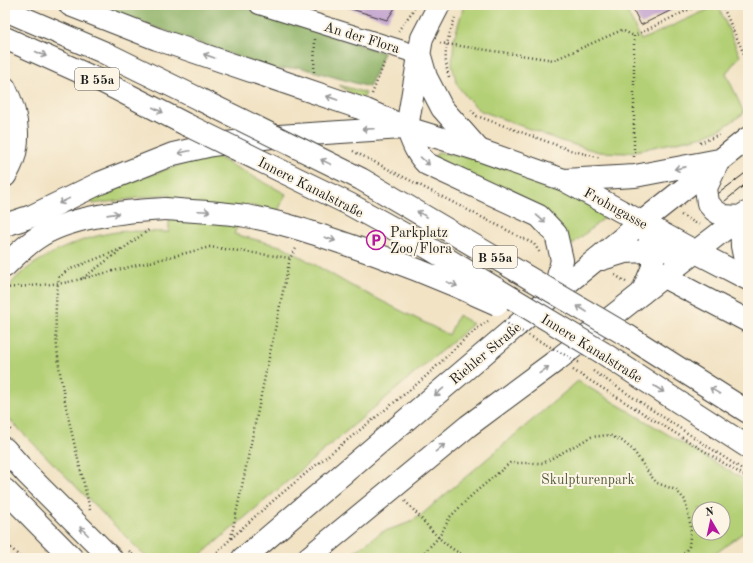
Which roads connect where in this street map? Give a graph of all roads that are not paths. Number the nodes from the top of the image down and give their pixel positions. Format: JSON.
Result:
{"nodes":[{"id":1,"x":70,"y":5,"type":"edge"},
{"id":2,"x":259,"y":5,"type":"edge"},
{"id":3,"x":448,"y":8,"type":"edge"},
{"id":4,"x":5,"y":10,"type":"edge"},
{"id":5,"x":5,"y":38,"type":"edge"},
{"id":6,"x":419,"y":54,"type":"junction"},
{"id":7,"x":5,"y":88,"type":"edge"},
{"id":8,"x":363,"y":120,"type":"junction"},
{"id":9,"x":407,"y":128,"type":"junction"},
{"id":10,"x":748,"y":138,"type":"edge"},
{"id":11,"x":479,"y":150,"type":"junction"},
{"id":12,"x":719,"y":160,"type":"junction"},
{"id":13,"x":5,"y":176,"type":"edge"},
{"id":14,"x":564,"y":180,"type":"junction"},
{"id":15,"x":745,"y":214,"type":"edge"},
{"id":16,"x":642,"y":222,"type":"junction"},
{"id":17,"x":5,"y":225,"type":"edge"},
{"id":18,"x":38,"y":237,"type":"junction"},
{"id":19,"x":5,"y":246,"type":"edge"},
{"id":20,"x":653,"y":250,"type":"junction"},
{"id":21,"x":696,"y":252,"type":"junction"},
{"id":22,"x":594,"y":261,"type":"junction"},
{"id":23,"x":5,"y":266,"type":"edge"},
{"id":24,"x":748,"y":275,"type":"edge"},
{"id":25,"x":664,"y":277,"type":"junction"},
{"id":26,"x":748,"y":278,"type":"edge"},
{"id":27,"x":642,"y":293,"type":"junction"},
{"id":28,"x":554,"y":294,"type":"junction"},
{"id":29,"x":748,"y":321,"type":"edge"},
{"id":30,"x":596,"y":361,"type":"junction"},
{"id":31,"x":748,"y":412,"type":"edge"},
{"id":32,"x":748,"y":447,"type":"edge"},
{"id":33,"x":5,"y":449,"type":"edge"},
{"id":34,"x":5,"y":490,"type":"edge"},
{"id":35,"x":245,"y":557,"type":"edge"},
{"id":36,"x":72,"y":558,"type":"edge"},
{"id":37,"x":111,"y":558,"type":"edge"},
{"id":38,"x":308,"y":558,"type":"edge"}],
"edges":[{"from":8,"to":1,"type":"main road","one_way":true},
{"from":2,"to":6,"type":"street","name":"An der Flora"},
{"from":3,"to":6,"type":"main road"},
{"from":31,"to":4,"type":"main road","name":"Innere Kanalstraße","number":"B 55a","one_way":true,"bridge":true},
{"from":5,"to":30,"type":"main road","name":"Innere Kanalstraße","number":"B 55a","one_way":true,"bridge":true},
{"from":6,"to":9,"type":"main road"},
{"from":6,"to":11,"type":"main road"},
{"from":7,"to":13,"type":"main road"},
{"from":9,"to":8,"type":"main road","name":"Frohngasse","one_way":true},
{"from":8,"to":17,"type":"main road","name":"Frohngasse","one_way":true},
{"from":9,"to":11,"type":"main road","name":"Frohngasse"},
{"from":9,"to":28,"type":"main road","one_way":true},
{"from":10,"to":12,"type":"main road","name":"Riehler Straße"},
{"from":11,"to":14,"type":"main road","name":"Frohngasse"},
{"from":12,"to":14,"type":"main road","one_way":true},
{"from":12,"to":15,"type":"main road"},
{"from":12,"to":16,"type":"main road","name":"Riehler Straße"},
{"from":14,"to":16,"type":"main road","name":"Frohngasse"},
{"from":15,"to":21,"type":"main road"},
{"from":15,"to":24,"type":"main road"},
{"from":16,"to":20,"type":"main road"},
{"from":16,"to":21,"type":"main road","name":"Frohngasse"},
{"from":16,"to":22,"type":"main road","name":"Riehler Straße"},
{"from":18,"to":19,"type":"main road"},
{"from":18,"to":23,"type":"main road"},
{"from":18,"to":30,"type":"main road","number":"B 55a","one_way":true,"bridge":true},
{"from":20,"to":21,"type":"main road"},
{"from":20,"to":22,"type":"main road"},
{"from":20,"to":27,"type":"main road"},
{"from":21,"to":25,"type":"main road"},
{"from":21,"to":26,"type":"main road","name":"Frohngasse"},
{"from":22,"to":28,"type":"main road","name":"Riehler Straße"},
{"from":25,"to":27,"type":"main road"},
{"from":25,"to":29,"type":"main road"},
{"from":38,"to":27,"type":"main road","one_way":true},
{"from":28,"to":35,"type":"main road","name":"Riehler Straße","one_way":true},
{"from":30,"to":32,"type":"main road","name":"Innere Kanalstraße","number":"B 55a","one_way":true},
{"from":37,"to":33,"type":"main road","one_way":true},
{"from":34,"to":36,"type":"main road"}]}
